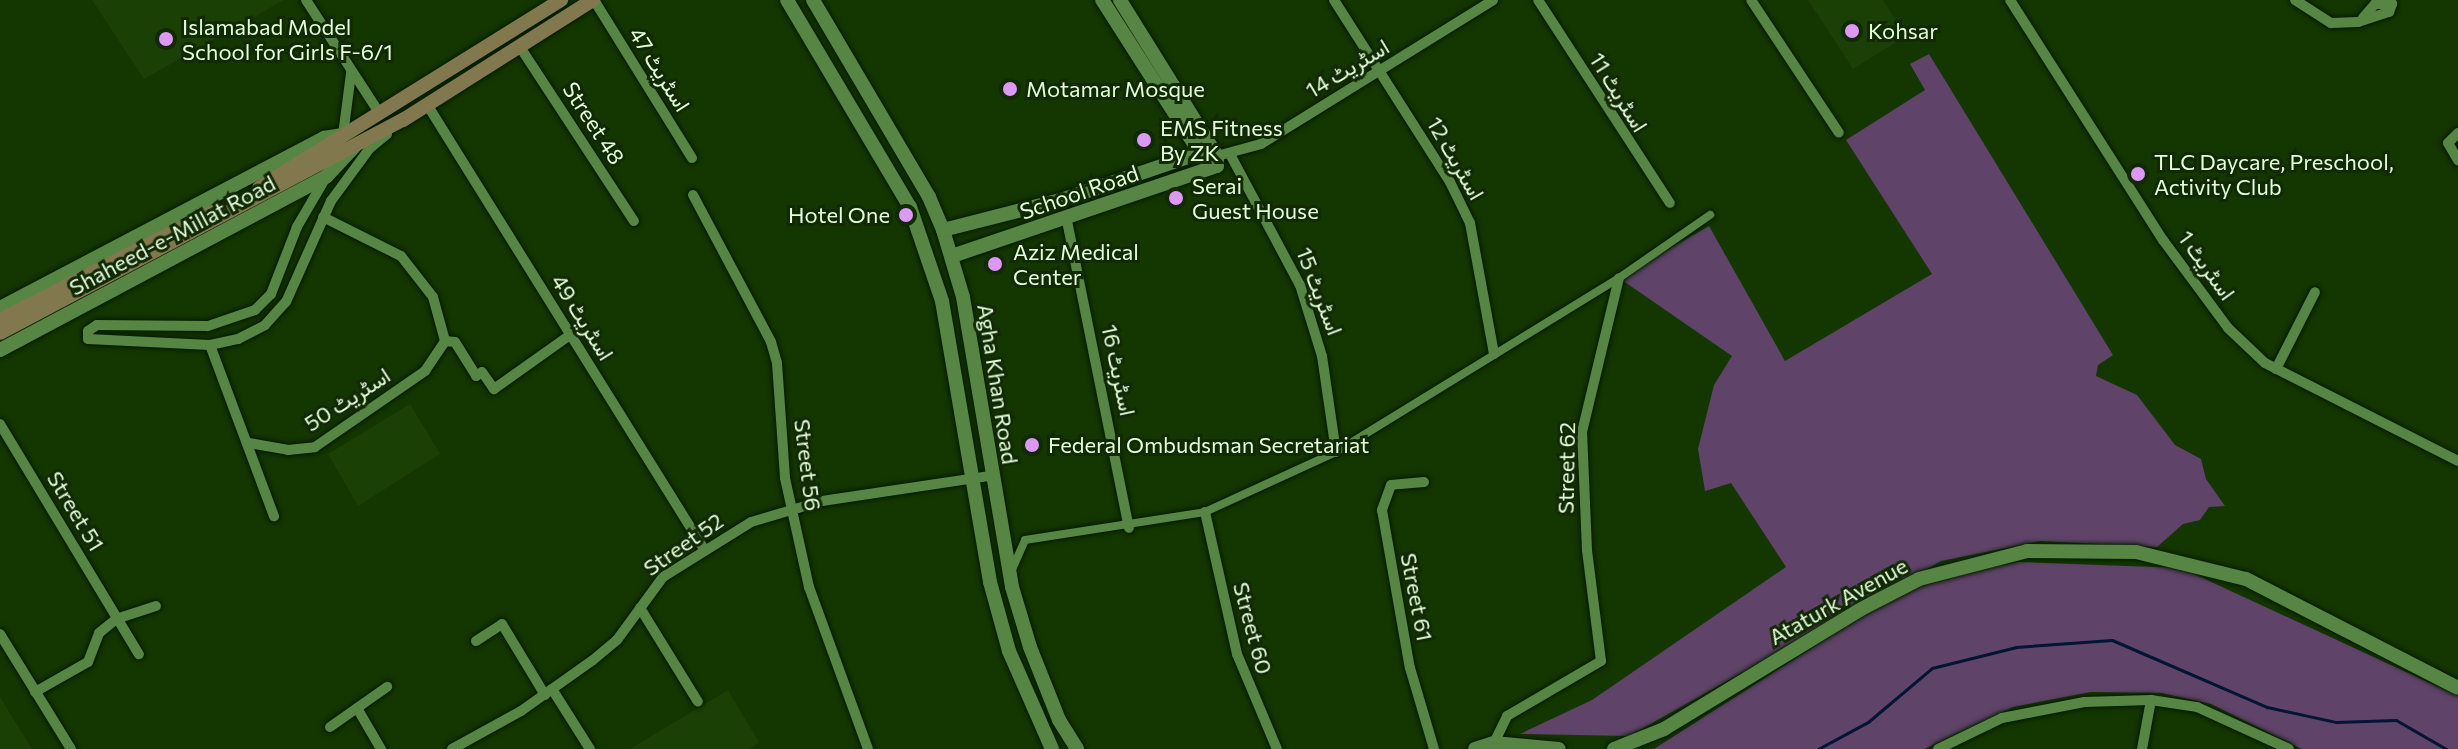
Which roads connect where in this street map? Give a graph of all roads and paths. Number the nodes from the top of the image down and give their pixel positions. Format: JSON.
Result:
{"nodes":[{"id":1,"x":306,"y":0,"type":"edge"},
{"id":2,"x":561,"y":0,"type":"edge"},
{"id":3,"x":787,"y":0,"type":"edge"},
{"id":4,"x":813,"y":0,"type":"edge"},
{"id":5,"x":1102,"y":0,"type":"edge"},
{"id":6,"x":1120,"y":0,"type":"edge"},
{"id":7,"x":1334,"y":0,"type":"edge"},
{"id":8,"x":1493,"y":0,"type":"edge"},
{"id":9,"x":1538,"y":0,"type":"edge"},
{"id":10,"x":1751,"y":0,"type":"edge"},
{"id":11,"x":2010,"y":0,"type":"edge"},
{"id":12,"x":2295,"y":0,"type":"edge"},
{"id":13,"x":589,"y":1,"type":"edge"},
{"id":14,"x":2363,"y":18,"type":"dead end"},
{"id":15,"x":520,"y":47,"type":"junction"},
{"id":16,"x":1379,"y":71,"type":"junction"},
{"id":17,"x":351,"y":72,"type":"junction"},
{"id":18,"x":404,"y":96,"type":"junction"},
{"id":19,"x":378,"y":111,"type":"junction"},
{"id":20,"x":415,"y":114,"type":"junction"},
{"id":21,"x":1839,"y":133,"type":"dead end"},
{"id":22,"x":2458,"y":133,"type":"edge"},
{"id":23,"x":343,"y":135,"type":"junction"},
{"id":24,"x":355,"y":146,"type":"junction"},
{"id":25,"x":1200,"y":153,"type":"junction"},
{"id":26,"x":692,"y":158,"type":"dead end"},
{"id":27,"x":1220,"y":160,"type":"junction"},
{"id":28,"x":2458,"y":160,"type":"edge"},
{"id":29,"x":326,"y":177,"type":"junction"},
{"id":30,"x":693,"y":195,"type":"dead end"},
{"id":31,"x":929,"y":197,"type":"junction"},
{"id":32,"x":1670,"y":203,"type":"dead end"},
{"id":33,"x":910,"y":207,"type":"junction"},
{"id":34,"x":1710,"y":215,"type":"dead end"},
{"id":35,"x":323,"y":217,"type":"junction"},
{"id":36,"x":634,"y":221,"type":"dead end"},
{"id":37,"x":1067,"y":221,"type":"junction"},
{"id":38,"x":943,"y":230,"type":"junction"},
{"id":39,"x":952,"y":256,"type":"junction"},
{"id":40,"x":1619,"y":278,"type":"junction"},
{"id":41,"x":2315,"y":292,"type":"dead end"},
{"id":42,"x":0,"y":308,"type":"edge"},
{"id":43,"x":0,"y":320,"type":"edge"},
{"id":44,"x":0,"y":333,"type":"edge"},
{"id":45,"x":570,"y":335,"type":"junction"},
{"id":46,"x":450,"y":341,"type":"junction"},
{"id":47,"x":210,"y":345,"type":"junction"},
{"id":48,"x":0,"y":350,"type":"edge"},
{"id":49,"x":1494,"y":354,"type":"junction"},
{"id":50,"x":2276,"y":369,"type":"junction"},
{"id":51,"x":0,"y":424,"type":"edge"},
{"id":52,"x":249,"y":443,"type":"junction"},
{"id":53,"x":1336,"y":452,"type":"junction"},
{"id":54,"x":2458,"y":461,"type":"edge"},
{"id":55,"x":990,"y":476,"type":"junction"},
{"id":56,"x":970,"y":479,"type":"junction"},
{"id":57,"x":1424,"y":482,"type":"dead end"},
{"id":58,"x":791,"y":508,"type":"junction"},
{"id":59,"x":1205,"y":512,"type":"junction"},
{"id":60,"x":274,"y":516,"type":"dead end"},
{"id":61,"x":1129,"y":528,"type":"junction"},
{"id":62,"x":704,"y":549,"type":"junction"},
{"id":63,"x":1009,"y":576,"type":"junction"},
{"id":64,"x":156,"y":606,"type":"dead end"},
{"id":65,"x":640,"y":608,"type":"junction"},
{"id":66,"x":116,"y":619,"type":"junction"},
{"id":67,"x":0,"y":626,"type":"edge"},
{"id":68,"x":0,"y":634,"type":"edge"},
{"id":69,"x":476,"y":641,"type":"dead end"},
{"id":70,"x":10,"y":650,"type":"junction"},
{"id":71,"x":139,"y":654,"type":"dead end"},
{"id":72,"x":387,"y":687,"type":"dead end"},
{"id":73,"x":2458,"y":688,"type":"edge"},
{"id":74,"x":35,"y":692,"type":"junction"},
{"id":75,"x":548,"y":692,"type":"junction"},
{"id":76,"x":2151,"y":700,"type":"junction"},
{"id":77,"x":698,"y":702,"type":"dead end"},
{"id":78,"x":357,"y":708,"type":"junction"},
{"id":79,"x":330,"y":727,"type":"dead end"},
{"id":80,"x":1494,"y":743,"type":"junction"},
{"id":81,"x":71,"y":749,"type":"edge"},
{"id":82,"x":381,"y":749,"type":"edge"},
{"id":83,"x":452,"y":749,"type":"edge"},
{"id":84,"x":590,"y":749,"type":"edge"},
{"id":85,"x":868,"y":749,"type":"edge"},
{"id":86,"x":1052,"y":749,"type":"edge"},
{"id":87,"x":1077,"y":749,"type":"edge"},
{"id":88,"x":1277,"y":749,"type":"edge"},
{"id":89,"x":1434,"y":749,"type":"edge"},
{"id":90,"x":1475,"y":749,"type":"edge"},
{"id":91,"x":1559,"y":749,"type":"edge"},
{"id":92,"x":1614,"y":749,"type":"edge"},
{"id":93,"x":1938,"y":749,"type":"edge"},
{"id":94,"x":2142,"y":749,"type":"edge"},
{"id":95,"x":2289,"y":749,"type":"edge"}],
"edges":[{"from":1,"to":17,"type":"street"},
{"from":2,"to":18,"type":"main road","name":"Shaheed-e-Millat Road"},
{"from":3,"to":33,"type":"street","name":"Agha Khan Road"},
{"from":4,"to":31,"type":"street","name":"Agha Khan Road"},
{"from":5,"to":25,"type":"street"},
{"from":6,"to":27,"type":"street"},
{"from":7,"to":16,"type":"street","name":"اسٹریٹ 12"},
{"from":8,"to":16,"type":"street","name":"اسٹریٹ 14"},
{"from":9,"to":32,"type":"street","name":"اسٹریٹ 11"},
{"from":10,"to":21,"type":"street"},
{"from":11,"to":50,"type":"street","name":"اسٹریٹ 1"},
{"from":12,"to":14,"type":"street"},
{"from":13,"to":15,"type":"main road","name":"Shaheed-e-Millat Road"},
{"from":13,"to":26,"type":"street","name":"اسٹریٹ 47"},
{"from":15,"to":20,"type":"main road","name":"Shaheed-e-Millat Road"},
{"from":15,"to":36,"type":"street","name":"Street 48"},
{"from":16,"to":27,"type":"street","name":"اسٹریٹ 14"},
{"from":16,"to":49,"type":"street","name":"اسٹریٹ 12"},
{"from":17,"to":19,"type":"street"},
{"from":17,"to":23,"type":"street"},
{"from":18,"to":19,"type":"main road","name":"Shaheed-e-Millat Road"},
{"from":18,"to":20,"type":"main road"},
{"from":19,"to":23,"type":"main road","name":"Shaheed-e-Millat Road"},
{"from":20,"to":24,"type":"main road","name":"Shaheed-e-Millat Road"},
{"from":20,"to":35,"type":"street"},
{"from":20,"to":45,"type":"street","name":"اسٹریٹ 49"},
{"from":22,"to":28,"type":"street"},
{"from":23,"to":42,"type":"street","name":"Shaheed-e-Millat Road"},
{"from":23,"to":43,"type":"main road","name":"Shaheed-e-Millat Road"},
{"from":24,"to":29,"type":"street","name":"Shaheed-e-Millat Road"},
{"from":24,"to":44,"type":"main road","name":"Shaheed-e-Millat Road"},
{"from":25,"to":27,"type":"street"},
{"from":25,"to":38,"type":"street","name":"School Road"},
{"from":27,"to":37,"type":"street","name":"School Road"},
{"from":27,"to":53,"type":"street","name":"اسٹریٹ 15"},
{"from":29,"to":47,"type":"street"},
{"from":29,"to":48,"type":"street","name":"Shaheed-e-Millat Road"},
{"from":30,"to":58,"type":"street","name":"Street 56"},
{"from":31,"to":33,"type":"street"},
{"from":31,"to":38,"type":"street","name":"Agha Khan Road"},
{"from":33,"to":56,"type":"street","name":"Agha Khan Road"},
{"from":34,"to":40,"type":"street"},
{"from":35,"to":46,"type":"street"},
{"from":35,"to":47,"type":"street"},
{"from":37,"to":39,"type":"street","name":"School Road"},
{"from":37,"to":61,"type":"street","name":"اسٹریٹ 16"},
{"from":38,"to":39,"type":"street","name":"Agha Khan Road"},
{"from":39,"to":55,"type":"street","name":"Agha Khan Road"},
{"from":40,"to":49,"type":"street"},
{"from":40,"to":80,"type":"street","name":"Street 62"},
{"from":41,"to":50,"type":"street"},
{"from":45,"to":46,"type":"street"},
{"from":45,"to":62,"type":"street","name":"اسٹریٹ 49"},
{"from":46,"to":52,"type":"street","name":"اسٹریٹ 50"},
{"from":47,"to":52,"type":"street"},
{"from":49,"to":53,"type":"street"},
{"from":50,"to":54,"type":"street","name":"اسٹریٹ 1"},
{"from":51,"to":66,"type":"street","name":"Street 51"},
{"from":52,"to":60,"type":"street"},
{"from":53,"to":59,"type":"street"},
{"from":55,"to":56,"type":"street","name":"Street 52"},
{"from":55,"to":63,"type":"street","name":"Agha Khan Road"},
{"from":56,"to":58,"type":"street","name":"Street 52"},
{"from":56,"to":86,"type":"street","name":"Agha Khan Road"},
{"from":57,"to":89,"type":"street","name":"Street 61"},
{"from":58,"to":62,"type":"street","name":"Street 52"},
{"from":58,"to":85,"type":"street","name":"Street 56"},
{"from":59,"to":61,"type":"street"},
{"from":59,"to":88,"type":"street","name":"Street 60"},
{"from":61,"to":63,"type":"street"},
{"from":62,"to":65,"type":"street","name":"Street 52"},
{"from":63,"to":87,"type":"street","name":"Agha Khan Road"},
{"from":64,"to":66,"type":"street"},
{"from":65,"to":75,"type":"street","name":"Street 52"},
{"from":65,"to":77,"type":"street"},
{"from":66,"to":71,"type":"street","name":"Street 51"},
{"from":66,"to":74,"type":"street"},
{"from":67,"to":70,"type":"street"},
{"from":68,"to":70,"type":"street"},
{"from":69,"to":75,"type":"street"},
{"from":70,"to":74,"type":"street"},
{"from":72,"to":78,"type":"street"},
{"from":73,"to":92,"type":"street","name":"Ataturk Avenue"},
{"from":74,"to":81,"type":"street"},
{"from":75,"to":83,"type":"street","name":"Street 52"},
{"from":75,"to":84,"type":"street"},
{"from":76,"to":93,"type":"street"},
{"from":76,"to":94,"type":"street"},
{"from":76,"to":95,"type":"street"},
{"from":78,"to":79,"type":"street"},
{"from":78,"to":82,"type":"street"},
{"from":80,"to":90,"type":"street"},
{"from":80,"to":91,"type":"street"}]}
